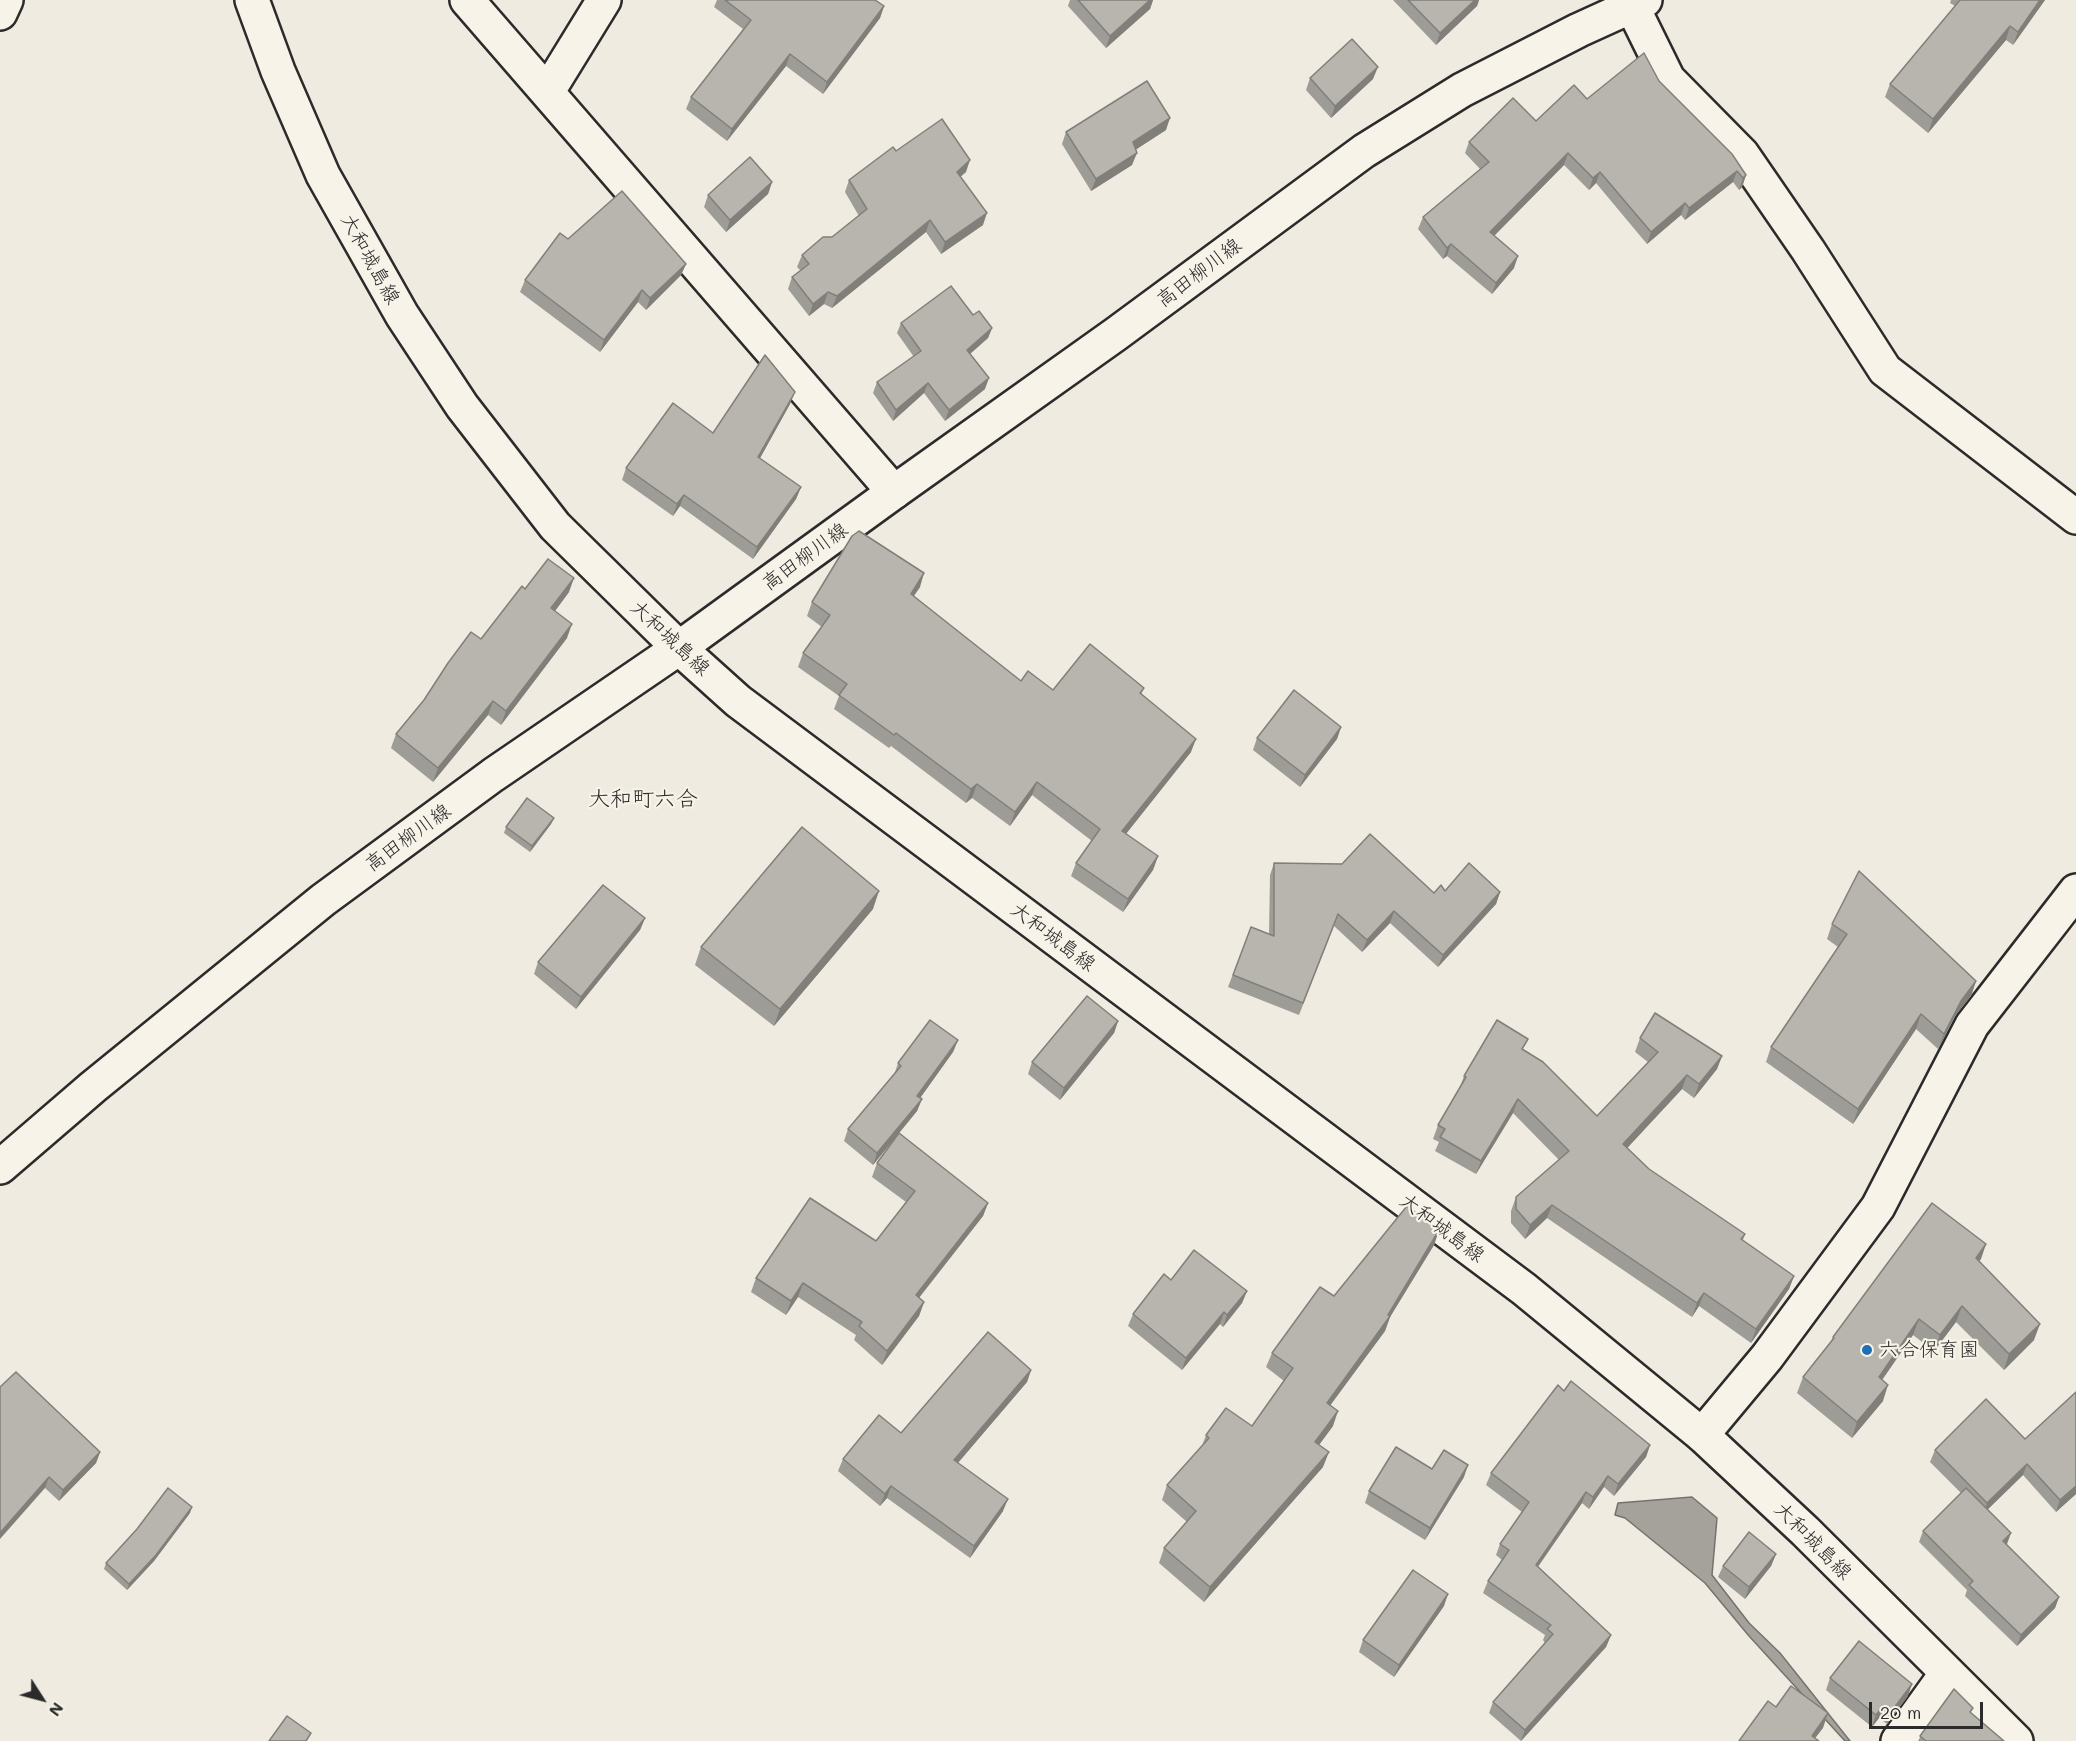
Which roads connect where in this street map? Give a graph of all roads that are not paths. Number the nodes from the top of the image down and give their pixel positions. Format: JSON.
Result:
{"nodes":[{"id":1,"x":6,"y":0,"type":"edge"},
{"id":2,"x":252,"y":0,"type":"edge"},
{"id":3,"x":466,"y":0,"type":"edge"},
{"id":4,"x":604,"y":0,"type":"edge"},
{"id":5,"x":1639,"y":3,"type":"edge"},
{"id":6,"x":0,"y":13,"type":"edge"},
{"id":7,"x":548,"y":91,"type":"junction"},
{"id":8,"x":894,"y":492,"type":"junction"},
{"id":9,"x":2076,"y":517,"type":"edge"},
{"id":10,"x":679,"y":648,"type":"junction"},
{"id":11,"x":2076,"y":891,"type":"edge"},
{"id":12,"x":0,"y":1167,"type":"edge"},
{"id":13,"x":1702,"y":1435,"type":"junction"},
{"id":14,"x":1947,"y":1673,"type":"junction"},
{"id":15,"x":1898,"y":1741,"type":"edge"},
{"id":16,"x":2016,"y":1741,"type":"edge"}],
"edges":[{"from":1,"to":6,"type":"main road"},
{"from":2,"to":10,"type":"main road","name":"大和城島線"},
{"from":3,"to":7,"type":"main road"},
{"from":4,"to":7,"type":"main road"},
{"from":5,"to":8,"type":"main road","name":"高田柳川線"},
{"from":5,"to":9,"type":"main road"},
{"from":7,"to":8,"type":"main road"},
{"from":8,"to":10,"type":"main road","name":"高田柳川線"},
{"from":10,"to":12,"type":"main road","name":"高田柳川線"},
{"from":10,"to":13,"type":"main road","name":"大和城島線"},
{"from":11,"to":13,"type":"main road"},
{"from":13,"to":14,"type":"main road","name":"大和城島線"},
{"from":14,"to":15,"type":"main road"},
{"from":14,"to":16,"type":"main road","name":"大和城島線"}]}
